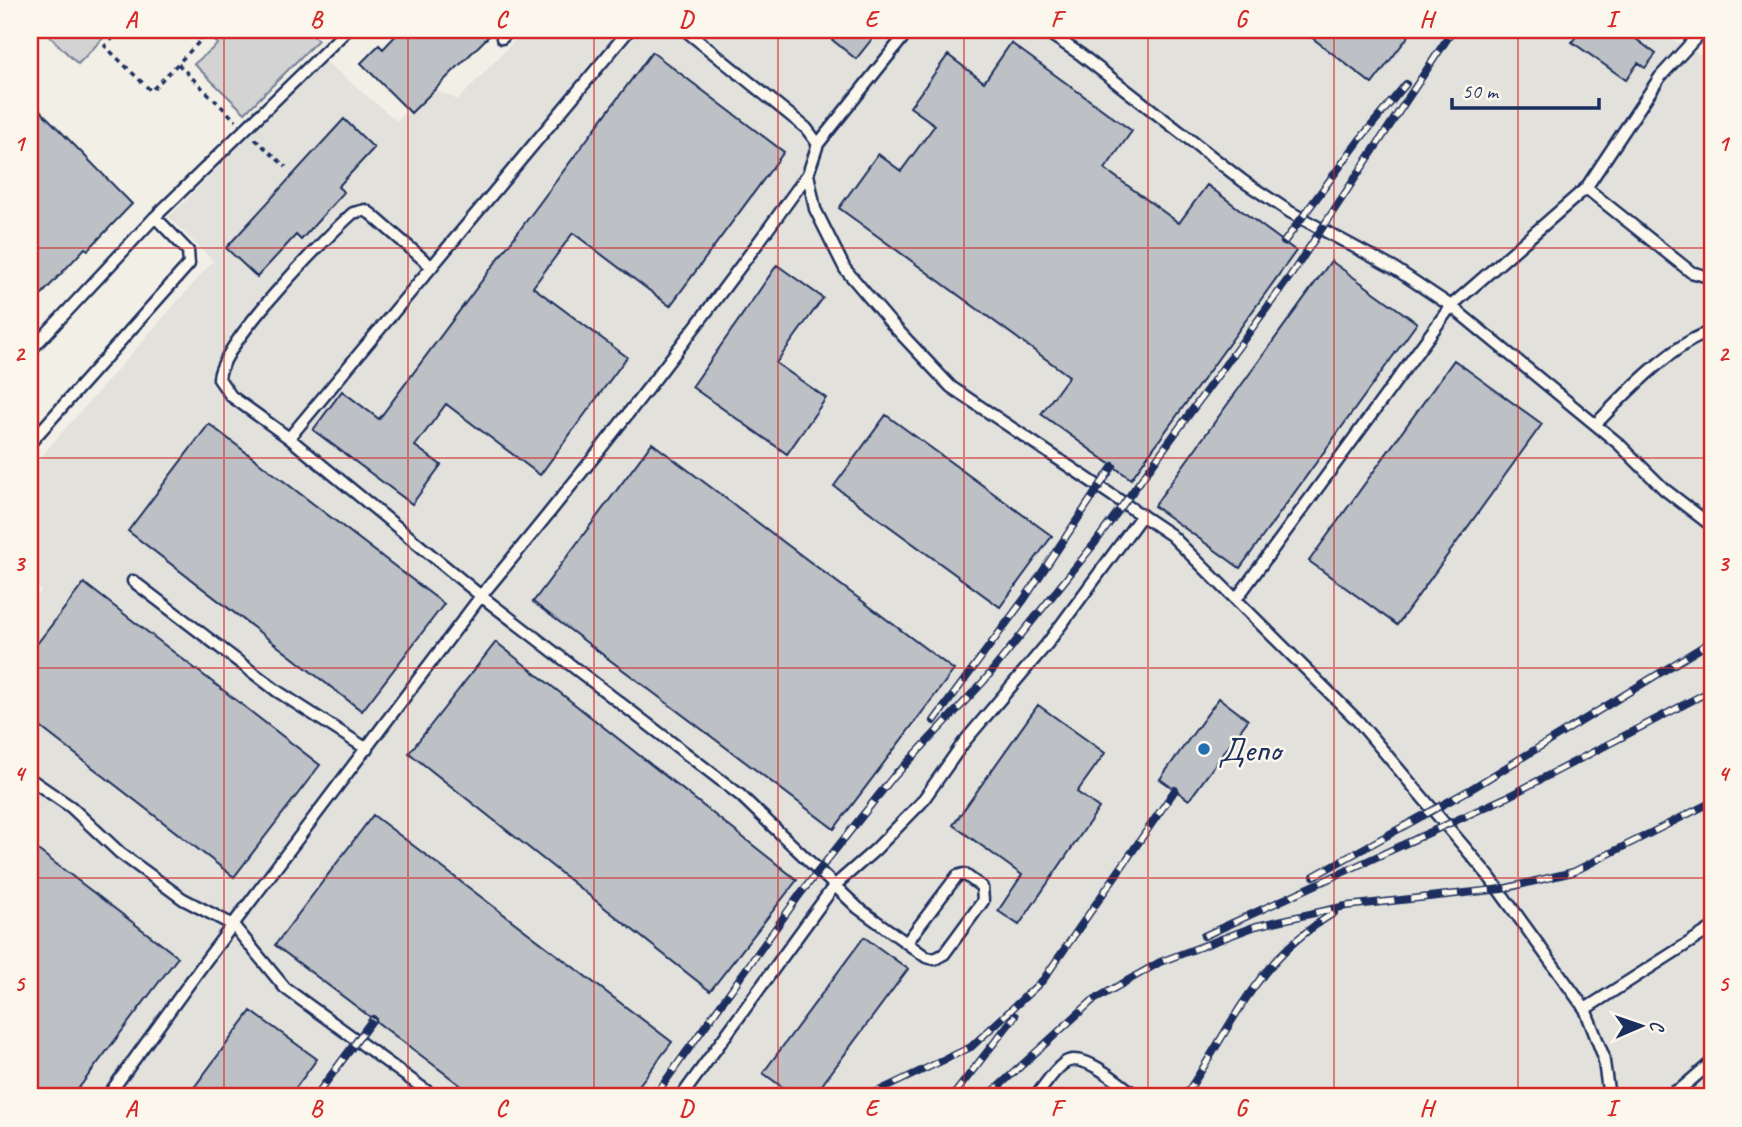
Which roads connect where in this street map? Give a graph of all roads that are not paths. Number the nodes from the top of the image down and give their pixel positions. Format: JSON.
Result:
{"nodes":[{"id":1,"x":347,"y":30,"type":"edge"},
{"id":2,"x":510,"y":30,"type":"edge"},
{"id":3,"x":629,"y":30,"type":"edge"},
{"id":4,"x":685,"y":30,"type":"edge"},
{"id":5,"x":909,"y":30,"type":"edge"},
{"id":6,"x":1044,"y":30,"type":"edge"},
{"id":7,"x":1703,"y":30,"type":"edge"},
{"id":8,"x":502,"y":38,"type":"dead end"},
{"id":9,"x":818,"y":144,"type":"junction"},
{"id":10,"x":808,"y":174,"type":"junction"},
{"id":11,"x":1586,"y":188,"type":"junction"},
{"id":12,"x":155,"y":217,"type":"junction"},
{"id":13,"x":432,"y":267,"type":"junction"},
{"id":14,"x":1712,"y":278,"type":"edge"},
{"id":15,"x":1451,"y":306,"type":"junction"},
{"id":16,"x":1712,"y":332,"type":"edge"},
{"id":17,"x":30,"y":351,"type":"edge"},
{"id":18,"x":1596,"y":424,"type":"junction"},
{"id":19,"x":289,"y":438,"type":"junction"},
{"id":20,"x":30,"y":443,"type":"edge"},
{"id":21,"x":1142,"y":515,"type":"junction"},
{"id":22,"x":1712,"y":526,"type":"edge"},
{"id":23,"x":133,"y":581,"type":"dead end"},
{"id":24,"x":481,"y":596,"type":"junction"},
{"id":25,"x":1237,"y":598,"type":"junction"},
{"id":26,"x":367,"y":749,"type":"junction"},
{"id":27,"x":30,"y":779,"type":"edge"},
{"id":28,"x":834,"y":886,"type":"junction"},
{"id":29,"x":233,"y":925,"type":"junction"},
{"id":30,"x":1712,"y":928,"type":"edge"},
{"id":31,"x":907,"y":942,"type":"junction"},
{"id":32,"x":1585,"y":1009,"type":"junction"},
{"id":33,"x":1712,"y":1062,"type":"edge"},
{"id":34,"x":107,"y":1097,"type":"edge"},
{"id":35,"x":435,"y":1097,"type":"edge"},
{"id":36,"x":681,"y":1097,"type":"edge"},
{"id":37,"x":1035,"y":1097,"type":"edge"},
{"id":38,"x":1138,"y":1097,"type":"edge"},
{"id":39,"x":1609,"y":1097,"type":"edge"},
{"id":40,"x":1665,"y":1097,"type":"edge"}],
"edges":[{"from":1,"to":12,"type":"lane"},
{"from":2,"to":8,"type":"lane"},
{"from":3,"to":13,"type":"lane"},
{"from":4,"to":9,"type":"lane"},
{"from":5,"to":9,"type":"lane"},
{"from":6,"to":15,"type":"lane"},
{"from":7,"to":11,"type":"lane"},
{"from":9,"to":10,"type":"lane"},
{"from":10,"to":21,"type":"lane"},
{"from":10,"to":24,"type":"lane"},
{"from":11,"to":14,"type":"lane"},
{"from":11,"to":15,"type":"lane"},
{"from":12,"to":17,"type":"lane"},
{"from":12,"to":20,"type":"lane"},
{"from":13,"to":19,"type":"lane"},
{"from":13,"to":19,"type":"lane"},
{"from":15,"to":18,"type":"lane"},
{"from":15,"to":25,"type":"lane"},
{"from":16,"to":18,"type":"lane"},
{"from":18,"to":22,"type":"lane"},
{"from":19,"to":24,"type":"lane"},
{"from":21,"to":25,"type":"lane"},
{"from":21,"to":28,"type":"lane"},
{"from":23,"to":26,"type":"lane"},
{"from":24,"to":26,"type":"lane"},
{"from":24,"to":28,"type":"lane"},
{"from":25,"to":32,"type":"lane"},
{"from":26,"to":29,"type":"lane"},
{"from":27,"to":29,"type":"lane"},
{"from":28,"to":31,"type":"lane"},
{"from":28,"to":36,"type":"lane"},
{"from":29,"to":34,"type":"lane"},
{"from":29,"to":35,"type":"lane"},
{"from":30,"to":32,"type":"lane"},
{"from":31,"to":31,"type":"lane"},
{"from":32,"to":39,"type":"lane"},
{"from":33,"to":40,"type":"lane"},
{"from":37,"to":38,"type":"lane"}]}
